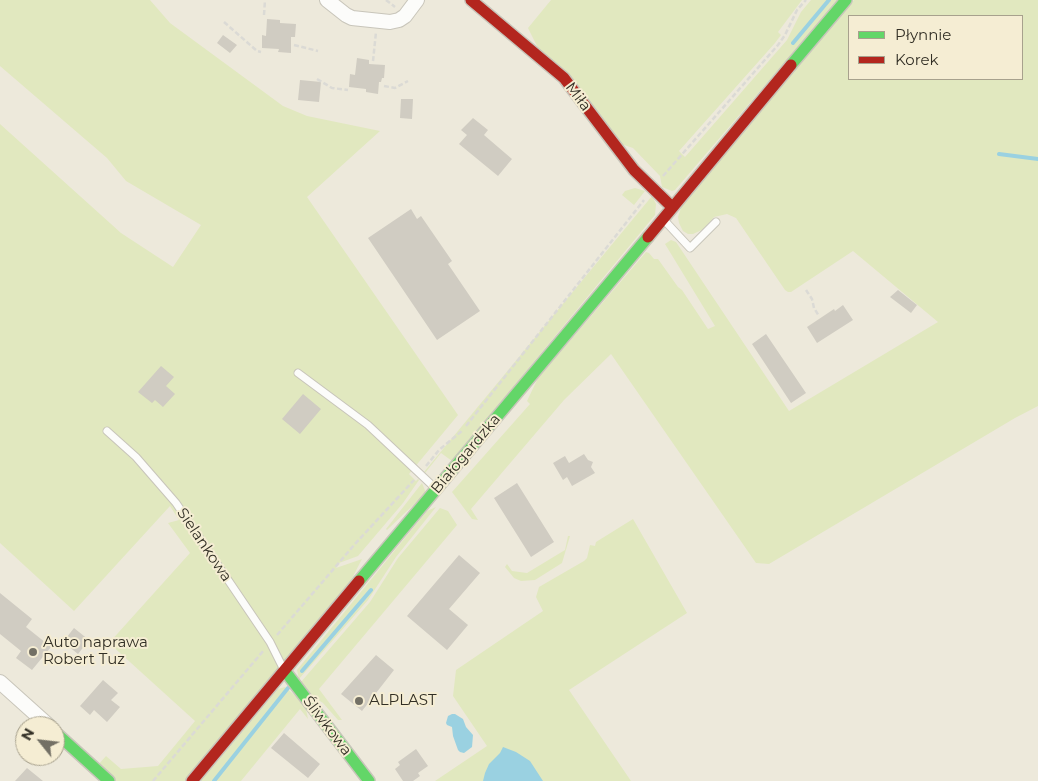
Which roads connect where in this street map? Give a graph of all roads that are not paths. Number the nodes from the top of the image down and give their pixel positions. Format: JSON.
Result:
{"nodes":[{"id":1,"x":327,"y":0,"type":"edge"},
{"id":2,"x":417,"y":0,"type":"edge"},
{"id":3,"x":471,"y":0,"type":"edge"},
{"id":4,"x":846,"y":0,"type":"edge"},
{"id":5,"x":672,"y":207,"type":"junction"},
{"id":6,"x":662,"y":218,"type":"junction"},
{"id":7,"x":716,"y":222,"type":"dead end"},
{"id":8,"x":298,"y":373,"type":"dead end"},
{"id":9,"x":108,"y":432,"type":"dead end"},
{"id":10,"x":437,"y":489,"type":"junction"},
{"id":11,"x":285,"y":671,"type":"junction"},
{"id":12,"x":0,"y":682,"type":"edge"},
{"id":13,"x":38,"y":716,"type":"edge"},
{"id":14,"x":65,"y":741,"type":"edge"},
{"id":15,"x":110,"y":781,"type":"edge"},
{"id":16,"x":192,"y":781,"type":"edge"},
{"id":17,"x":369,"y":781,"type":"edge"}],
"edges":[{"from":1,"to":2,"type":"street"},
{"from":3,"to":5,"type":"main road","name":"Miła"},
{"from":4,"to":5,"type":"main road","name":"Białogardzka"},
{"from":5,"to":6,"type":"main road","name":"Białogardzka"},
{"from":6,"to":7,"type":"lane"},
{"from":6,"to":10,"type":"main road","name":"Białogardzka"},
{"from":8,"to":10,"type":"lane"},
{"from":9,"to":11,"type":"lane","name":"Sielankowa"},
{"from":10,"to":11,"type":"main road","name":"Białogardzka"},
{"from":11,"to":16,"type":"main road","name":"Białogardzka"},
{"from":11,"to":17,"type":"main road","name":"Śliwkowa"},
{"from":12,"to":13,"type":"street"},
{"from":14,"to":15,"type":"main road"}]}
